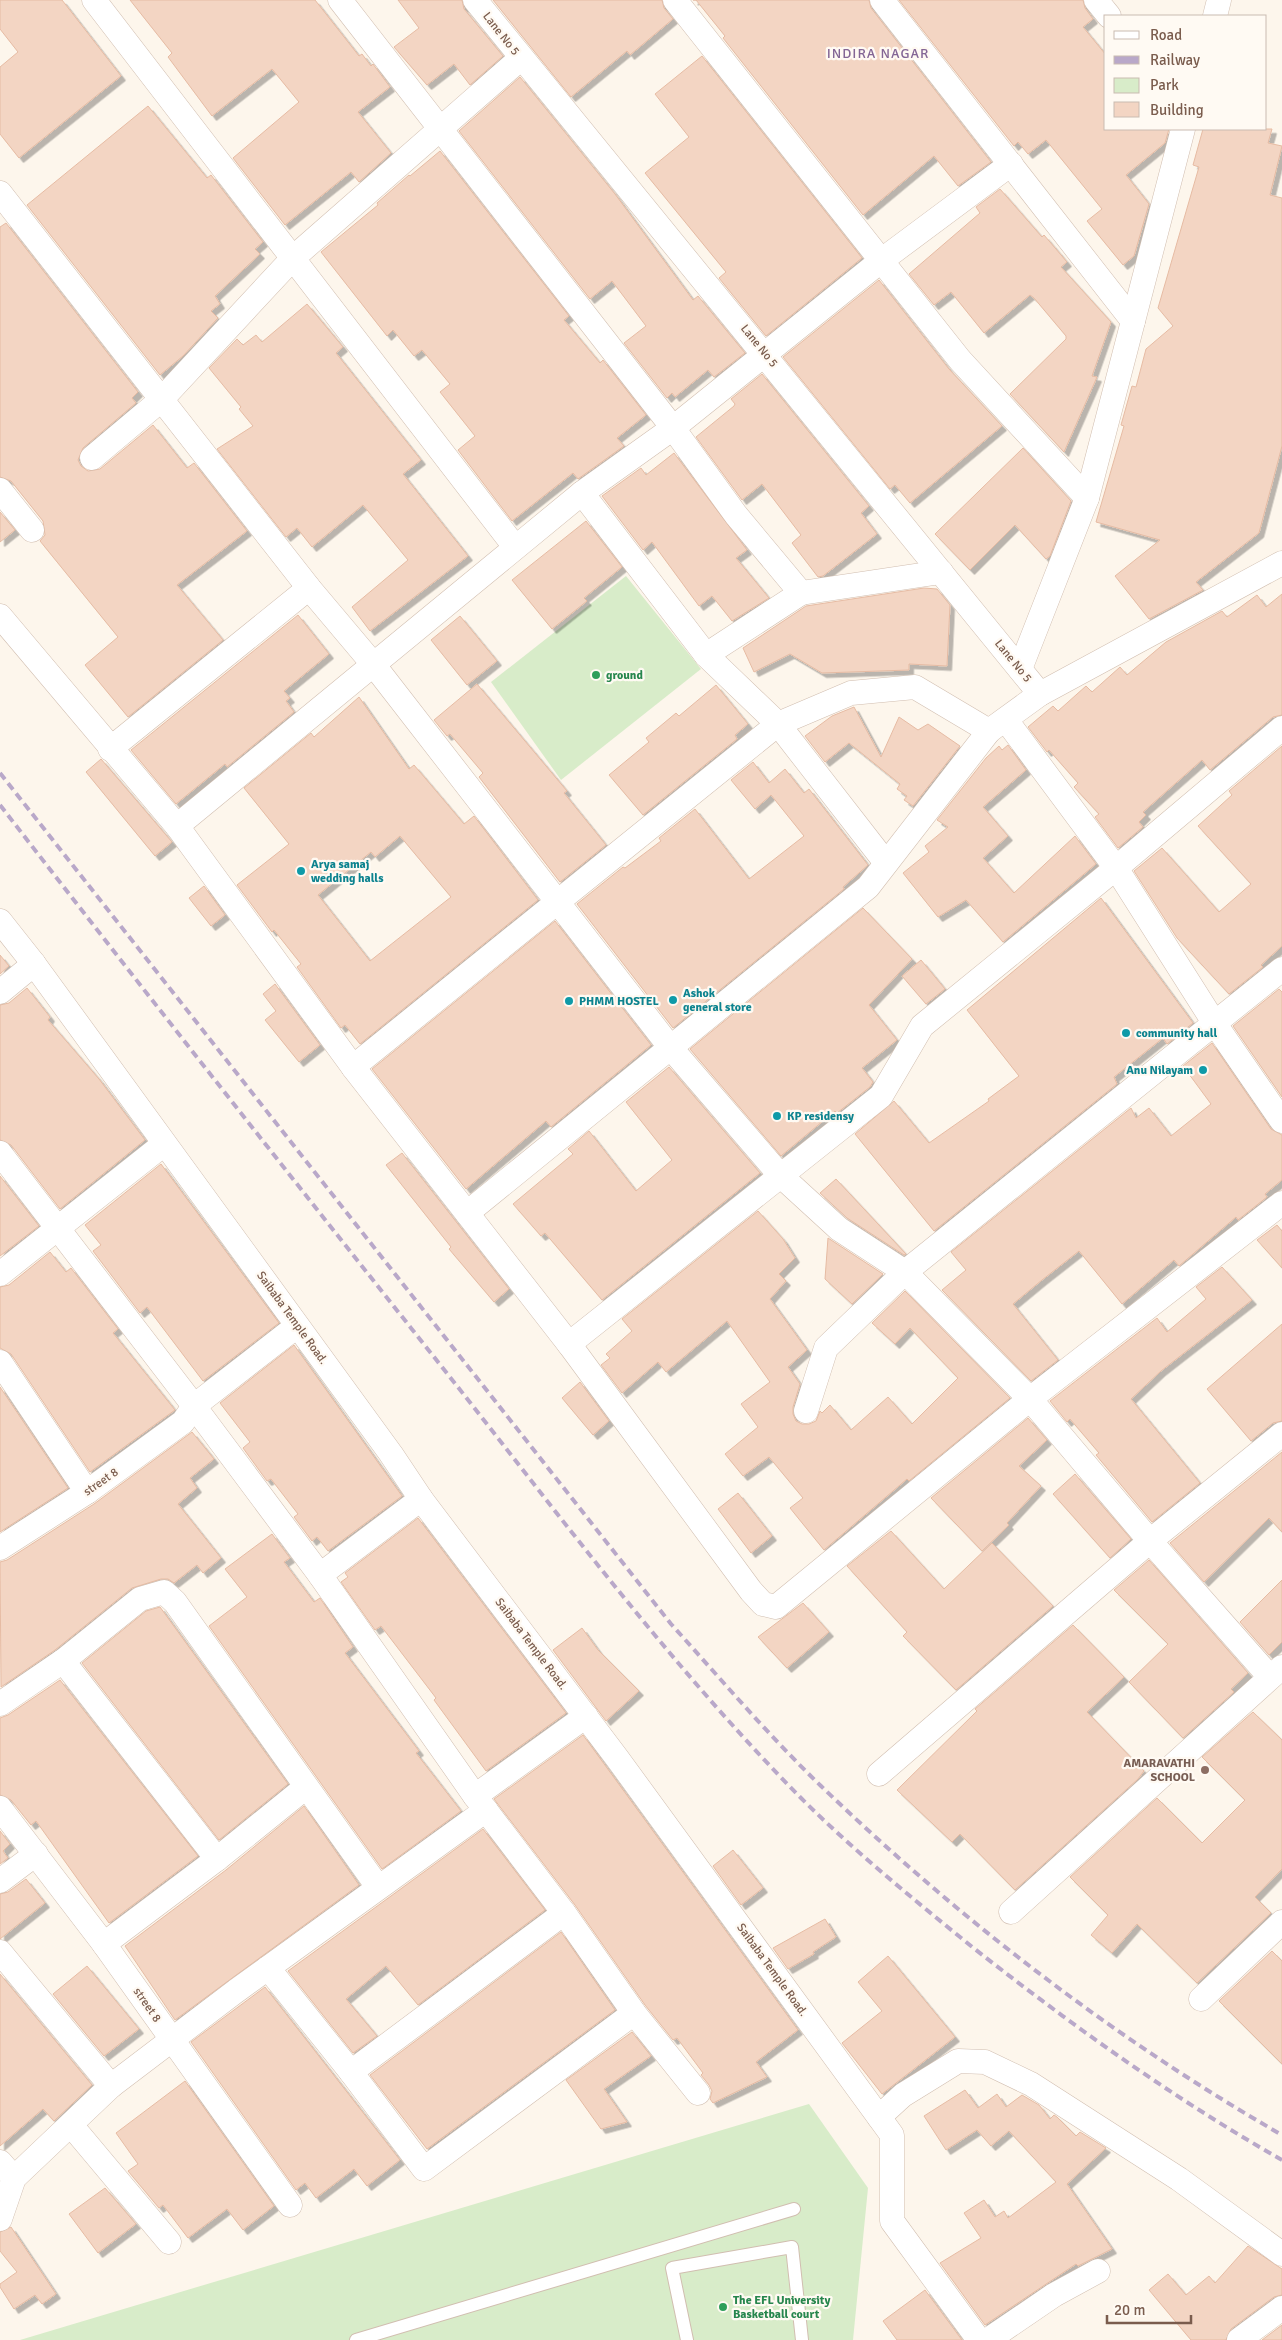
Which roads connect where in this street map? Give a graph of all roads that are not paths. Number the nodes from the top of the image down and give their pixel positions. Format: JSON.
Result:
{"nodes":[{"id":1,"x":94,"y":0,"type":"edge"},
{"id":2,"x":340,"y":0,"type":"edge"},
{"id":3,"x":475,"y":0,"type":"edge"},
{"id":4,"x":675,"y":0,"type":"edge"},
{"id":5,"x":882,"y":0,"type":"edge"},
{"id":6,"x":1096,"y":0,"type":"edge"},
{"id":7,"x":1219,"y":0,"type":"edge"},
{"id":8,"x":1108,"y":15,"type":"edge"},
{"id":9,"x":1215,"y":15,"type":"edge"},
{"id":10,"x":520,"y":59,"type":"junction"},
{"id":11,"x":441,"y":128,"type":"junction"},
{"id":12,"x":1183,"y":130,"type":"edge"},
{"id":13,"x":1011,"y":164,"type":"junction"},
{"id":14,"x":0,"y":193,"type":"edge"},
{"id":15,"x":293,"y":258,"type":"junction"},
{"id":16,"x":882,"y":260,"type":"junction"},
{"id":17,"x":1133,"y":321,"type":"junction"},
{"id":18,"x":765,"y":354,"type":"junction"},
{"id":19,"x":161,"y":400,"type":"junction"},
{"id":20,"x":673,"y":428,"type":"junction"},
{"id":21,"x":92,"y":458,"type":"dead end"},
{"id":22,"x":0,"y":490,"type":"edge"},
{"id":23,"x":582,"y":493,"type":"junction"},
{"id":24,"x":1087,"y":498,"type":"junction"},
{"id":25,"x":32,"y":530,"type":"dead end"},
{"id":26,"x":515,"y":547,"type":"junction"},
{"id":27,"x":1282,"y":562,"type":"edge"},
{"id":28,"x":941,"y":572,"type":"junction"},
{"id":29,"x":309,"y":588,"type":"junction"},
{"id":30,"x":801,"y":592,"type":"junction"},
{"id":31,"x":0,"y":616,"type":"edge"},
{"id":32,"x":706,"y":655,"type":"junction"},
{"id":33,"x":373,"y":664,"type":"junction"},
{"id":34,"x":1020,"y":669,"type":"junction"},
{"id":35,"x":1040,"y":694,"type":"junction"},
{"id":36,"x":778,"y":724,"type":"junction"},
{"id":37,"x":998,"y":726,"type":"junction"},
{"id":38,"x":1282,"y":728,"type":"edge"},
{"id":39,"x":110,"y":749,"type":"junction"},
{"id":40,"x":177,"y":826,"type":"junction"},
{"id":41,"x":886,"y":863,"type":"junction"},
{"id":42,"x":1116,"y":868,"type":"junction"},
{"id":43,"x":557,"y":903,"type":"junction"},
{"id":44,"x":0,"y":921,"type":"edge"},
{"id":45,"x":34,"y":964,"type":"junction"},
{"id":46,"x":1282,"y":969,"type":"edge"},
{"id":47,"x":0,"y":992,"type":"edge"},
{"id":48,"x":1215,"y":1024,"type":"junction"},
{"id":49,"x":670,"y":1047,"type":"junction"},
{"id":50,"x":352,"y":1067,"type":"junction"},
{"id":51,"x":1282,"y":1120,"type":"edge"},
{"id":52,"x":164,"y":1144,"type":"junction"},
{"id":53,"x":0,"y":1153,"type":"edge"},
{"id":54,"x":780,"y":1175,"type":"junction"},
{"id":55,"x":1282,"y":1203,"type":"edge"},
{"id":56,"x":467,"y":1213,"type":"junction"},
{"id":57,"x":58,"y":1227,"type":"junction"},
{"id":58,"x":904,"y":1272,"type":"junction"},
{"id":59,"x":0,"y":1274,"type":"edge"},
{"id":60,"x":297,"y":1326,"type":"junction"},
{"id":61,"x":569,"y":1344,"type":"junction"},
{"id":62,"x":0,"y":1362,"type":"edge"},
{"id":63,"x":1030,"y":1399,"type":"junction"},
{"id":64,"x":194,"y":1406,"type":"junction"},
{"id":65,"x":806,"y":1411,"type":"dead end"},
{"id":66,"x":1282,"y":1434,"type":"edge"},
{"id":67,"x":87,"y":1492,"type":"junction"},
{"id":68,"x":421,"y":1498,"type":"junction"},
{"id":69,"x":1150,"y":1541,"type":"junction"},
{"id":70,"x":0,"y":1548,"type":"edge"},
{"id":71,"x":320,"y":1575,"type":"junction"},
{"id":72,"x":63,"y":1661,"type":"junction"},
{"id":73,"x":1276,"y":1672,"type":"edge"},
{"id":74,"x":0,"y":1704,"type":"edge"},
{"id":75,"x":586,"y":1716,"type":"junction"},
{"id":76,"x":879,"y":1774,"type":"dead end"},
{"id":77,"x":306,"y":1787,"type":"junction"},
{"id":78,"x":481,"y":1803,"type":"junction"},
{"id":79,"x":0,"y":1808,"type":"edge"},
{"id":80,"x":36,"y":1854,"type":"junction"},
{"id":81,"x":217,"y":1858,"type":"junction"},
{"id":82,"x":0,"y":1881,"type":"edge"},
{"id":83,"x":378,"y":1887,"type":"junction"},
{"id":84,"x":1011,"y":1912,"type":"dead end"},
{"id":85,"x":564,"y":1913,"type":"junction"},
{"id":86,"x":1282,"y":1922,"type":"edge"},
{"id":87,"x":104,"y":1944,"type":"junction"},
{"id":88,"x":0,"y":1952,"type":"edge"},
{"id":89,"x":268,"y":1968,"type":"junction"},
{"id":90,"x":1201,"y":1999,"type":"dead end"},
{"id":91,"x":634,"y":2012,"type":"junction"},
{"id":92,"x":173,"y":2041,"type":"junction"},
{"id":93,"x":351,"y":2072,"type":"junction"},
{"id":94,"x":111,"y":2086,"type":"junction"},
{"id":95,"x":698,"y":2093,"type":"dead end"},
{"id":96,"x":880,"y":2118,"type":"junction"},
{"id":97,"x":71,"y":2125,"type":"junction"},
{"id":98,"x":7,"y":2170,"type":"edge"},
{"id":99,"x":290,"y":2205,"type":"dead end"},
{"id":100,"x":794,"y":2209,"type":"dead end"},
{"id":101,"x":0,"y":2219,"type":"edge"},
{"id":102,"x":169,"y":2242,"type":"dead end"},
{"id":103,"x":676,"y":2245,"type":"junction"},
{"id":104,"x":1282,"y":2254,"type":"edge"},
{"id":105,"x":684,"y":2266,"type":"junction"},
{"id":106,"x":1098,"y":2271,"type":"dead end"},
{"id":107,"x":1282,"y":2308,"type":"edge"},
{"id":108,"x":364,"y":2339,"type":"edge"},
{"id":109,"x":687,"y":2340,"type":"edge"},
{"id":110,"x":802,"y":2340,"type":"edge"},
{"id":111,"x":979,"y":2340,"type":"edge"},
{"id":112,"x":988,"y":2340,"type":"edge"},
{"id":113,"x":1239,"y":2340,"type":"edge"}],
"edges":[{"from":1,"to":15,"type":"street"},
{"from":2,"to":11,"type":"street"},
{"from":3,"to":10,"type":"street","name":"Lane No 5"},
{"from":4,"to":16,"type":"street"},
{"from":5,"to":13,"type":"street"},
{"from":6,"to":8,"type":"street"},
{"from":7,"to":9,"type":"street"},
{"from":10,"to":11,"type":"street"},
{"from":10,"to":18,"type":"street","name":"Lane No 5"},
{"from":11,"to":15,"type":"street"},
{"from":11,"to":20,"type":"street"},
{"from":12,"to":17,"type":"street"},
{"from":13,"to":16,"type":"street"},
{"from":13,"to":17,"type":"street"},
{"from":14,"to":19,"type":"street"},
{"from":15,"to":19,"type":"street"},
{"from":15,"to":26,"type":"street"},
{"from":16,"to":18,"type":"street"},
{"from":16,"to":24,"type":"street"},
{"from":17,"to":24,"type":"street"},
{"from":18,"to":20,"type":"street"},
{"from":18,"to":28,"type":"street","name":"Lane No 5"},
{"from":19,"to":21,"type":"street"},
{"from":19,"to":29,"type":"street"},
{"from":20,"to":23,"type":"street"},
{"from":20,"to":30,"type":"street"},
{"from":22,"to":25,"type":"street"},
{"from":23,"to":26,"type":"street"},
{"from":23,"to":32,"type":"street"},
{"from":24,"to":34,"type":"street"},
{"from":26,"to":33,"type":"street"},
{"from":27,"to":35,"type":"street"},
{"from":28,"to":30,"type":"street"},
{"from":28,"to":34,"type":"street","name":"Lane No 5"},
{"from":29,"to":33,"type":"street"},
{"from":29,"to":39,"type":"street"},
{"from":30,"to":32,"type":"street"},
{"from":31,"to":39,"type":"street"},
{"from":32,"to":36,"type":"street"},
{"from":33,"to":40,"type":"street"},
{"from":33,"to":43,"type":"street"},
{"from":34,"to":35,"type":"street","name":"Lane No 5"},
{"from":35,"to":37,"type":"street"},
{"from":36,"to":37,"type":"street"},
{"from":36,"to":41,"type":"street"},
{"from":36,"to":43,"type":"street"},
{"from":37,"to":41,"type":"street"},
{"from":37,"to":42,"type":"street"},
{"from":38,"to":42,"type":"street"},
{"from":39,"to":40,"type":"street"},
{"from":40,"to":50,"type":"street"},
{"from":41,"to":49,"type":"street"},
{"from":42,"to":48,"type":"street"},
{"from":42,"to":54,"type":"street"},
{"from":43,"to":49,"type":"street"},
{"from":43,"to":50,"type":"street"},
{"from":44,"to":45,"type":"street","name":"Saibaba Temple Road."},
{"from":45,"to":47,"type":"street"},
{"from":45,"to":52,"type":"street","name":"Saibaba Temple Road."},
{"from":46,"to":48,"type":"street"},
{"from":48,"to":51,"type":"street"},
{"from":48,"to":58,"type":"street"},
{"from":49,"to":54,"type":"street"},
{"from":49,"to":56,"type":"street"},
{"from":50,"to":56,"type":"street"},
{"from":52,"to":57,"type":"street"},
{"from":52,"to":60,"type":"street","name":"Saibaba Temple Road."},
{"from":53,"to":57,"type":"street"},
{"from":54,"to":58,"type":"street"},
{"from":54,"to":61,"type":"street"},
{"from":55,"to":63,"type":"street"},
{"from":56,"to":61,"type":"street"},
{"from":57,"to":59,"type":"street"},
{"from":57,"to":64,"type":"street"},
{"from":58,"to":63,"type":"street"},
{"from":58,"to":65,"type":"street"},
{"from":60,"to":64,"type":"street","name":"street 8"},
{"from":60,"to":68,"type":"street","name":"Saibaba Temple Road."},
{"from":61,"to":63,"type":"street"},
{"from":62,"to":67,"type":"street"},
{"from":63,"to":69,"type":"street"},
{"from":64,"to":67,"type":"street","name":"street 8"},
{"from":64,"to":71,"type":"street"},
{"from":66,"to":69,"type":"street"},
{"from":67,"to":70,"type":"street","name":"street 8"},
{"from":68,"to":71,"type":"street"},
{"from":68,"to":75,"type":"street","name":"Saibaba Temple Road."},
{"from":69,"to":73,"type":"street"},
{"from":69,"to":76,"type":"street"},
{"from":71,"to":78,"type":"street"},
{"from":72,"to":74,"type":"street"},
{"from":72,"to":77,"type":"street"},
{"from":72,"to":81,"type":"street"},
{"from":73,"to":84,"type":"street"},
{"from":75,"to":78,"type":"street"},
{"from":75,"to":96,"type":"street","name":"Saibaba Temple Road."},
{"from":77,"to":81,"type":"street"},
{"from":77,"to":83,"type":"street"},
{"from":78,"to":83,"type":"street"},
{"from":78,"to":85,"type":"street"},
{"from":79,"to":80,"type":"street","name":"street 8"},
{"from":80,"to":82,"type":"street"},
{"from":80,"to":87,"type":"street","name":"street 8"},
{"from":81,"to":87,"type":"street"},
{"from":83,"to":89,"type":"street"},
{"from":85,"to":91,"type":"street"},
{"from":85,"to":93,"type":"street"},
{"from":86,"to":90,"type":"street"},
{"from":87,"to":92,"type":"street","name":"street 8"},
{"from":88,"to":94,"type":"street"},
{"from":89,"to":92,"type":"street"},
{"from":89,"to":93,"type":"street"},
{"from":91,"to":93,"type":"street"},
{"from":91,"to":95,"type":"street"},
{"from":92,"to":94,"type":"street"},
{"from":92,"to":99,"type":"street","name":"street 8"},
{"from":94,"to":97,"type":"street"},
{"from":96,"to":104,"type":"street"},
{"from":96,"to":111,"type":"street","name":"Saibaba Temple Road."},
{"from":97,"to":98,"type":"street"},
{"from":97,"to":102,"type":"street"},
{"from":98,"to":101,"type":"street"},
{"from":100,"to":103,"type":"lane"},
{"from":103,"to":105,"type":"lane"},
{"from":103,"to":108,"type":"lane"},
{"from":105,"to":109,"type":"lane"},
{"from":105,"to":110,"type":"lane"},
{"from":106,"to":112,"type":"street"},
{"from":107,"to":113,"type":"street"}]}
